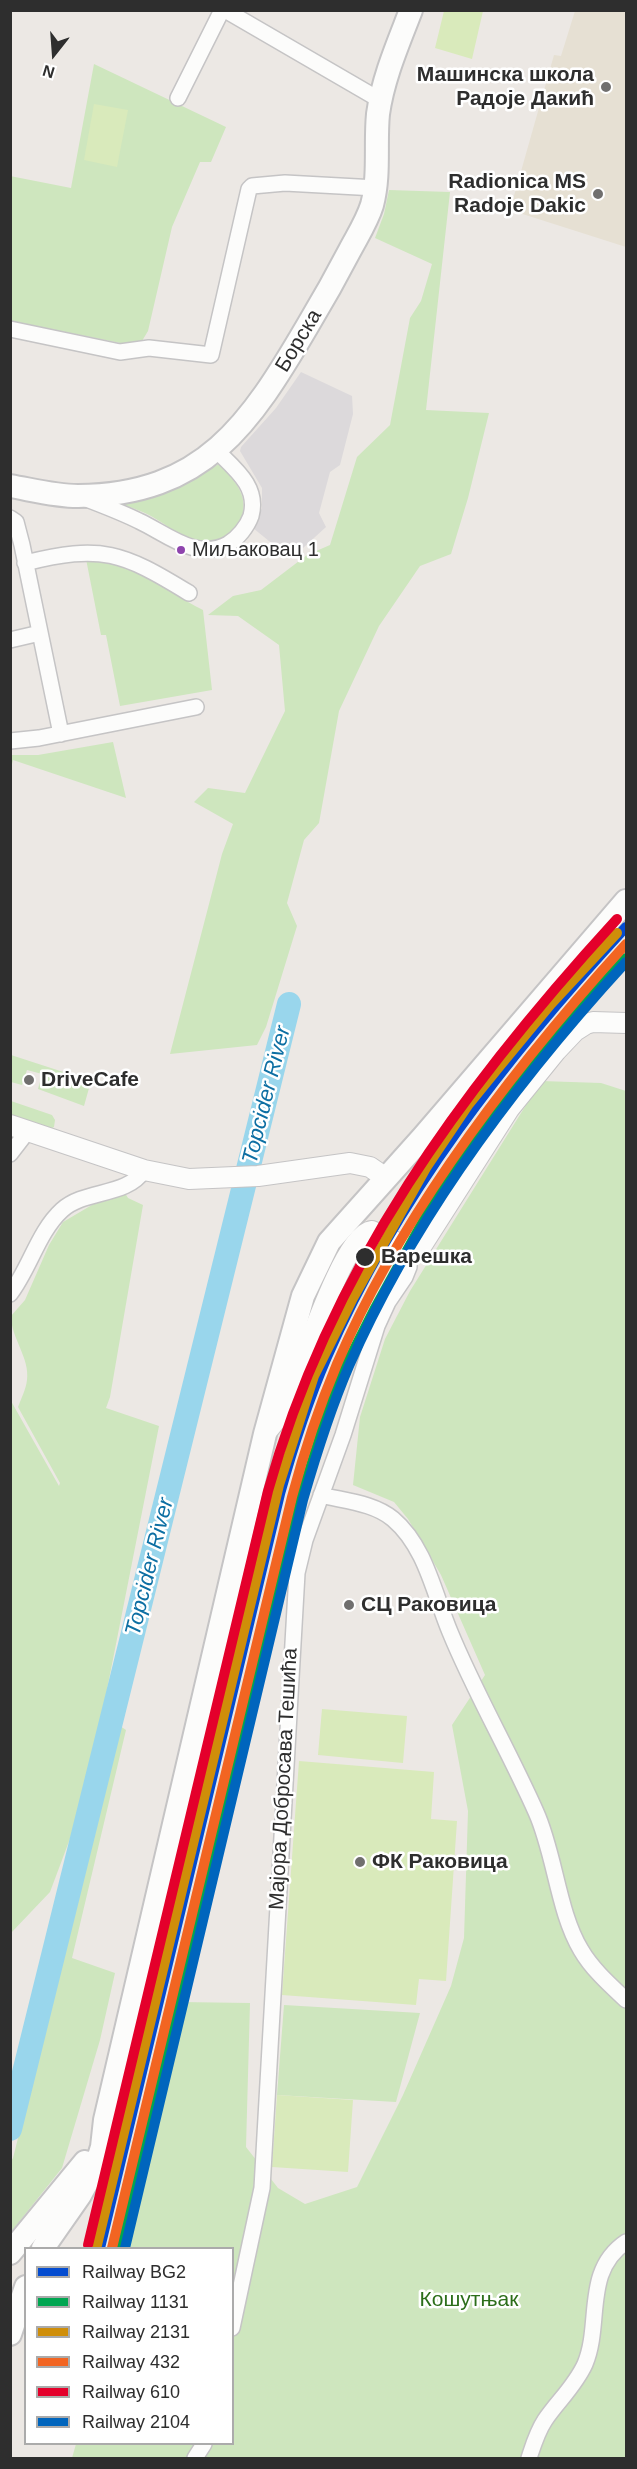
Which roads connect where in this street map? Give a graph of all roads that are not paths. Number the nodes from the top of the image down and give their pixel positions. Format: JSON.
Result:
{"nodes":[{"id":1,"x":224,"y":10,"type":"edge"},
{"id":2,"x":411,"y":10,"type":"edge"},
{"id":3,"x":178,"y":98,"type":"dead end"},
{"id":4,"x":380,"y":100,"type":"junction"},
{"id":5,"x":376,"y":188,"type":"junction"},
{"id":6,"x":10,"y":329,"type":"edge"},
{"id":7,"x":217,"y":451,"type":"junction"},
{"id":8,"x":10,"y":486,"type":"edge"},
{"id":9,"x":78,"y":496,"type":"junction"},
{"id":10,"x":10,"y":518,"type":"edge"},
{"id":11,"x":26,"y":563,"type":"junction"},
{"id":12,"x":189,"y":593,"type":"dead end"},
{"id":13,"x":40,"y":633,"type":"junction"},
{"id":14,"x":10,"y":640,"type":"edge"},
{"id":15,"x":196,"y":707,"type":"dead end"},
{"id":16,"x":61,"y":734,"type":"junction"},
{"id":17,"x":10,"y":741,"type":"edge"},
{"id":18,"x":627,"y":900,"type":"edge"},
{"id":19,"x":627,"y":1023,"type":"edge"},
{"id":20,"x":19,"y":1129,"type":"edge"},
{"id":21,"x":10,"y":1154,"type":"edge"},
{"id":22,"x":144,"y":1170,"type":"junction"},
{"id":23,"x":386,"y":1178,"type":"junction"},
{"id":24,"x":405,"y":1247,"type":"junction"},
{"id":25,"x":10,"y":1294,"type":"edge"},
{"id":26,"x":265,"y":1434,"type":"junction"},
{"id":27,"x":321,"y":1496,"type":"junction"},
{"id":28,"x":627,"y":2000,"type":"edge"},
{"id":29,"x":105,"y":2120,"type":"junction"},
{"id":30,"x":627,"y":2242,"type":"edge"},
{"id":31,"x":44,"y":2247,"type":"edge"},
{"id":32,"x":10,"y":2253,"type":"edge"},
{"id":33,"x":24,"y":2293,"type":"edge"},
{"id":34,"x":234,"y":2319,"type":"edge"},
{"id":35,"x":10,"y":2334,"type":"edge"},
{"id":36,"x":203,"y":2445,"type":"edge"},
{"id":37,"x":195,"y":2458,"type":"edge"},
{"id":38,"x":529,"y":2458,"type":"edge"}],
"edges":[{"from":1,"to":3,"type":"street"},
{"from":1,"to":4,"type":"street"},
{"from":2,"to":4,"type":"main road","name":"Борска"},
{"from":4,"to":5,"type":"main road","name":"Борска"},
{"from":5,"to":6,"type":"street"},
{"from":5,"to":7,"type":"main road","name":"Борска"},
{"from":7,"to":9,"type":"main road","name":"Борска"},
{"from":7,"to":9,"type":"street"},
{"from":8,"to":9,"type":"main road","name":"Борска"},
{"from":10,"to":11,"type":"street"},
{"from":11,"to":12,"type":"street"},
{"from":11,"to":13,"type":"street"},
{"from":13,"to":14,"type":"street"},
{"from":13,"to":16,"type":"street"},
{"from":15,"to":16,"type":"street"},
{"from":16,"to":17,"type":"street"},
{"from":18,"to":23,"type":"main road"},
{"from":19,"to":24,"type":"street"},
{"from":20,"to":21,"type":"street"},
{"from":20,"to":22,"type":"street"},
{"from":22,"to":23,"type":"street"},
{"from":22,"to":25,"type":"street"},
{"from":23,"to":26,"type":"main road"},
{"from":24,"to":26,"type":"street"},
{"from":24,"to":27,"type":"street","name":"Мајора Добросава Тешића"},
{"from":26,"to":29,"type":"main road"},
{"from":27,"to":28,"type":"street"},
{"from":27,"to":34,"type":"street","name":"Мајора Добросава Тешића"},
{"from":29,"to":31,"type":"main road"},
{"from":29,"to":32,"type":"main road"},
{"from":30,"to":38,"type":"street"},
{"from":33,"to":35,"type":"main road"},
{"from":36,"to":37,"type":"street"}]}
